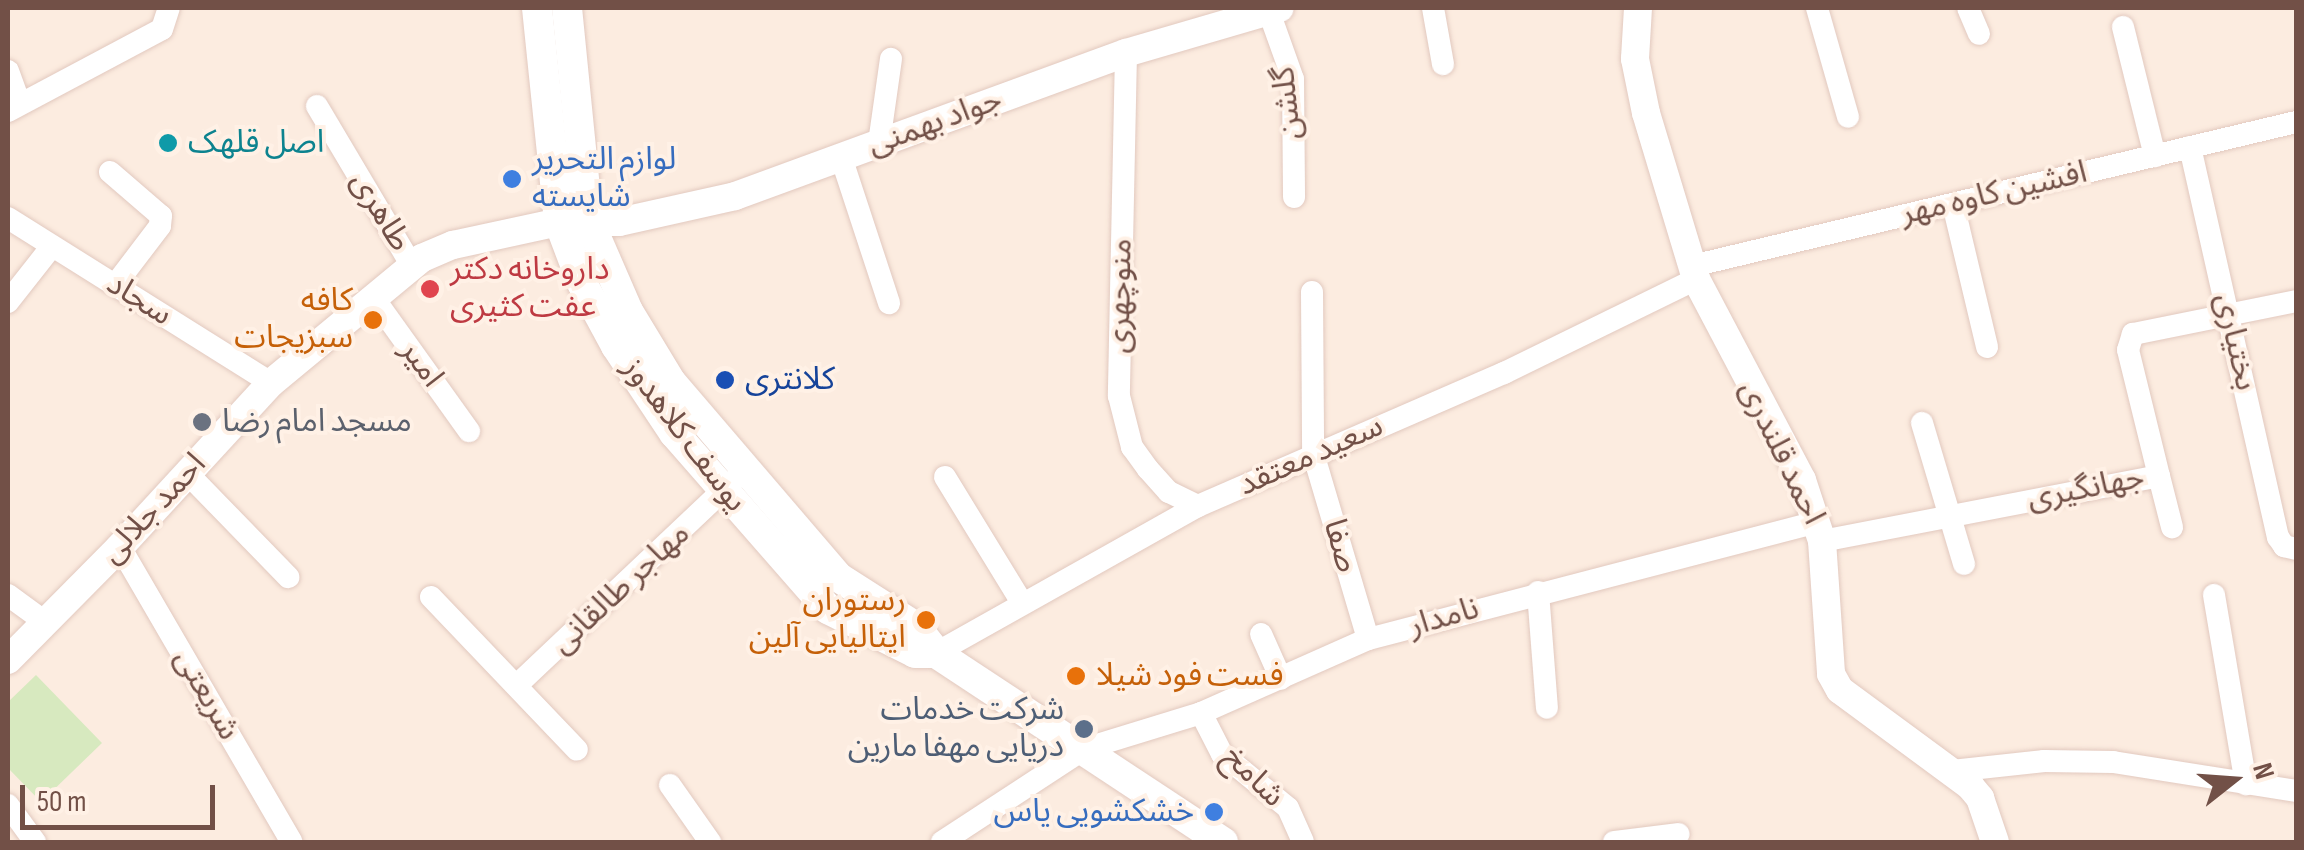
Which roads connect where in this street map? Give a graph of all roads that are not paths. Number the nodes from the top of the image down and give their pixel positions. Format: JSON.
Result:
{"nodes":[{"id":1,"x":170,"y":8,"type":"edge"},
{"id":2,"x":537,"y":8,"type":"edge"},
{"id":3,"x":568,"y":8,"type":"edge"},
{"id":4,"x":1433,"y":8,"type":"edge"},
{"id":5,"x":1638,"y":8,"type":"edge"},
{"id":6,"x":1816,"y":8,"type":"edge"},
{"id":7,"x":1968,"y":8,"type":"edge"},
{"id":8,"x":1275,"y":10,"type":"edge"},
{"id":9,"x":2123,"y":27,"type":"dead end"},
{"id":10,"x":1979,"y":34,"type":"dead end"},
{"id":11,"x":1126,"y":54,"type":"junction"},
{"id":12,"x":891,"y":59,"type":"dead end"},
{"id":13,"x":1443,"y":64,"type":"dead end"},
{"id":14,"x":8,"y":71,"type":"edge"},
{"id":15,"x":318,"y":106,"type":"dead end"},
{"id":16,"x":14,"y":107,"type":"edge"},
{"id":17,"x":1848,"y":117,"type":"dead end"},
{"id":18,"x":2296,"y":122,"type":"edge"},
{"id":19,"x":879,"y":143,"type":"junction"},
{"id":20,"x":2190,"y":147,"type":"junction"},
{"id":21,"x":2155,"y":156,"type":"junction"},
{"id":22,"x":840,"y":157,"type":"junction"},
{"id":23,"x":110,"y":172,"type":"dead end"},
{"id":24,"x":1294,"y":196,"type":"dead end"},
{"id":25,"x":1953,"y":204,"type":"junction"},
{"id":26,"x":8,"y":218,"type":"edge"},
{"id":27,"x":573,"y":220,"type":"junction"},
{"id":28,"x":52,"y":246,"type":"junction"},
{"id":29,"x":412,"y":266,"type":"junction"},
{"id":30,"x":1694,"y":273,"type":"junction"},
{"id":31,"x":115,"y":285,"type":"junction"},
{"id":32,"x":1312,"y":292,"type":"dead end"},
{"id":33,"x":373,"y":297,"type":"junction"},
{"id":34,"x":2296,"y":301,"type":"edge"},
{"id":35,"x":8,"y":302,"type":"edge"},
{"id":36,"x":889,"y":303,"type":"dead end"},
{"id":37,"x":2229,"y":312,"type":"junction"},
{"id":38,"x":1986,"y":347,"type":"dead end"},
{"id":39,"x":270,"y":383,"type":"junction"},
{"id":40,"x":1922,"y":423,"type":"dead end"},
{"id":41,"x":469,"y":431,"type":"dead end"},
{"id":42,"x":1313,"y":453,"type":"junction"},
{"id":43,"x":744,"y":469,"type":"junction"},
{"id":44,"x":188,"y":474,"type":"junction"},
{"id":45,"x":2159,"y":476,"type":"junction"},
{"id":46,"x":945,"y":477,"type":"dead end"},
{"id":47,"x":724,"y":492,"type":"junction"},
{"id":48,"x":1198,"y":506,"type":"junction"},
{"id":49,"x":1949,"y":515,"type":"junction"},
{"id":50,"x":2172,"y":528,"type":"dead end"},
{"id":51,"x":1819,"y":532,"type":"junction"},
{"id":52,"x":2287,"y":543,"type":"edge"},
{"id":53,"x":120,"y":547,"type":"junction"},
{"id":54,"x":1964,"y":564,"type":"dead end"},
{"id":55,"x":288,"y":577,"type":"dead end"},
{"id":56,"x":1538,"y":592,"type":"junction"},
{"id":57,"x":8,"y":595,"type":"edge"},
{"id":58,"x":2214,"y":595,"type":"dead end"},
{"id":59,"x":431,"y":598,"type":"dead end"},
{"id":60,"x":1021,"y":601,"type":"junction"},
{"id":61,"x":46,"y":622,"type":"junction"},
{"id":62,"x":1260,"y":634,"type":"dead end"},
{"id":63,"x":1368,"y":639,"type":"junction"},
{"id":64,"x":936,"y":652,"type":"junction"},
{"id":65,"x":8,"y":660,"type":"edge"},
{"id":66,"x":1280,"y":679,"type":"junction"},
{"id":67,"x":518,"y":684,"type":"junction"},
{"id":68,"x":1547,"y":708,"type":"dead end"},
{"id":69,"x":1201,"y":713,"type":"junction"},
{"id":70,"x":1084,"y":749,"type":"junction"},
{"id":71,"x":577,"y":750,"type":"dead end"},
{"id":72,"x":1952,"y":771,"type":"junction"},
{"id":73,"x":2246,"y":784,"type":"junction"},
{"id":74,"x":670,"y":785,"type":"dead end"},
{"id":75,"x":2296,"y":791,"type":"edge"},
{"id":76,"x":12,"y":821,"type":"edge"},
{"id":77,"x":1678,"y":834,"type":"dead end"},
{"id":78,"x":35,"y":842,"type":"edge"},
{"id":79,"x":292,"y":842,"type":"edge"},
{"id":80,"x":710,"y":842,"type":"edge"},
{"id":81,"x":942,"y":842,"type":"edge"},
{"id":82,"x":1224,"y":842,"type":"edge"},
{"id":83,"x":1303,"y":842,"type":"edge"},
{"id":84,"x":1614,"y":842,"type":"edge"},
{"id":85,"x":1995,"y":842,"type":"edge"}],
"edges":[{"from":1,"to":16,"type":"street"},
{"from":2,"to":27,"type":"main road","name":"یوسف کلاهدوز"},
{"from":3,"to":27,"type":"main road","name":"یوسف کلاهدوز"},
{"from":4,"to":13,"type":"street"},
{"from":5,"to":30,"type":"street","name":"احمد قلندری"},
{"from":6,"to":17,"type":"street"},
{"from":7,"to":10,"type":"street"},
{"from":8,"to":11,"type":"street","name":"جواد بهمنی"},
{"from":8,"to":24,"type":"street","name":"گلشن"},
{"from":9,"to":21,"type":"street"},
{"from":11,"to":19,"type":"street","name":"جواد بهمنی"},
{"from":11,"to":48,"type":"street","name":"منوچهری"},
{"from":12,"to":19,"type":"street"},
{"from":14,"to":16,"type":"street"},
{"from":15,"to":29,"type":"street","name":"طاهری"},
{"from":18,"to":20,"type":"street","name":"افشین کاوه مهر"},
{"from":19,"to":22,"type":"street","name":"جواد بهمنی"},
{"from":20,"to":21,"type":"street","name":"افشین کاوه مهر"},
{"from":20,"to":37,"type":"street","name":"بختیاری"},
{"from":21,"to":25,"type":"street","name":"افشین کاوه مهر"},
{"from":22,"to":27,"type":"street","name":"جواد بهمنی"},
{"from":22,"to":36,"type":"street"},
{"from":23,"to":31,"type":"street"},
{"from":25,"to":30,"type":"street","name":"افشین کاوه مهر"},
{"from":25,"to":38,"type":"street"},
{"from":26,"to":28,"type":"street","name":"سجاد"},
{"from":27,"to":29,"type":"street","name":"احمد جلالی"},
{"from":27,"to":43,"type":"main road","name":"یوسف کلاهدوز"},
{"from":27,"to":47,"type":"main road","name":"یوسف کلاهدوز"},
{"from":28,"to":31,"type":"street","name":"سجاد"},
{"from":28,"to":35,"type":"street"},
{"from":29,"to":33,"type":"street","name":"احمد جلالی"},
{"from":30,"to":42,"type":"street","name":"سعید معتقد"},
{"from":30,"to":51,"type":"street","name":"احمد قلندری"},
{"from":31,"to":39,"type":"street","name":"سجاد"},
{"from":32,"to":42,"type":"street","name":"صفا"},
{"from":33,"to":39,"type":"street","name":"احمد جلالی"},
{"from":33,"to":41,"type":"street","name":"امیر"},
{"from":34,"to":37,"type":"street","name":"جهانگیری"},
{"from":37,"to":45,"type":"street","name":"جهانگیری"},
{"from":37,"to":52,"type":"street","name":"بختیاری"},
{"from":39,"to":44,"type":"street","name":"احمد جلالی"},
{"from":40,"to":49,"type":"street"},
{"from":42,"to":48,"type":"street","name":"سعید معتقد"},
{"from":42,"to":63,"type":"street","name":"صفا"},
{"from":43,"to":47,"type":"street","name":"مهاجر طالقانی"},
{"from":43,"to":64,"type":"main road","name":"یوسف کلاهدوز"},
{"from":44,"to":53,"type":"street","name":"احمد جلالی"},
{"from":44,"to":55,"type":"street"},
{"from":45,"to":49,"type":"street","name":"جهانگیری"},
{"from":45,"to":50,"type":"street"},
{"from":46,"to":60,"type":"street"},
{"from":47,"to":64,"type":"main road","name":"یوسف کلاهدوز"},
{"from":47,"to":67,"type":"street","name":"مهاجر طالقانی"},
{"from":48,"to":60,"type":"street","name":"سعید معتقد"},
{"from":49,"to":51,"type":"street","name":"جهانگیری"},
{"from":49,"to":54,"type":"street"},
{"from":51,"to":56,"type":"street","name":"نامدار"},
{"from":51,"to":72,"type":"street","name":"احمد قلندری"},
{"from":53,"to":61,"type":"street","name":"احمد جلالی"},
{"from":53,"to":79,"type":"street","name":"شریعتی"},
{"from":56,"to":63,"type":"street","name":"نامدار"},
{"from":56,"to":68,"type":"street"},
{"from":57,"to":61,"type":"street"},
{"from":58,"to":73,"type":"street"},
{"from":59,"to":67,"type":"street"},
{"from":60,"to":64,"type":"street","name":"سعید معتقد"},
{"from":61,"to":65,"type":"street","name":"احمد جلالی"},
{"from":62,"to":66,"type":"street"},
{"from":63,"to":66,"type":"street","name":"نامدار"},
{"from":64,"to":70,"type":"main road","name":"یوسف کلاهدوز"},
{"from":66,"to":69,"type":"street","name":"نامدار"},
{"from":67,"to":71,"type":"street"},
{"from":69,"to":70,"type":"street","name":"نامدار"},
{"from":69,"to":83,"type":"street","name":"شامخ"},
{"from":70,"to":81,"type":"street","name":"نامدار"},
{"from":70,"to":82,"type":"main road","name":"یوسف کلاهدوز"},
{"from":72,"to":73,"type":"street"},
{"from":72,"to":85,"type":"street","name":"احمد قلندری"},
{"from":73,"to":75,"type":"street"},
{"from":74,"to":80,"type":"street"},
{"from":76,"to":78,"type":"street"},
{"from":77,"to":84,"type":"street"}]}
